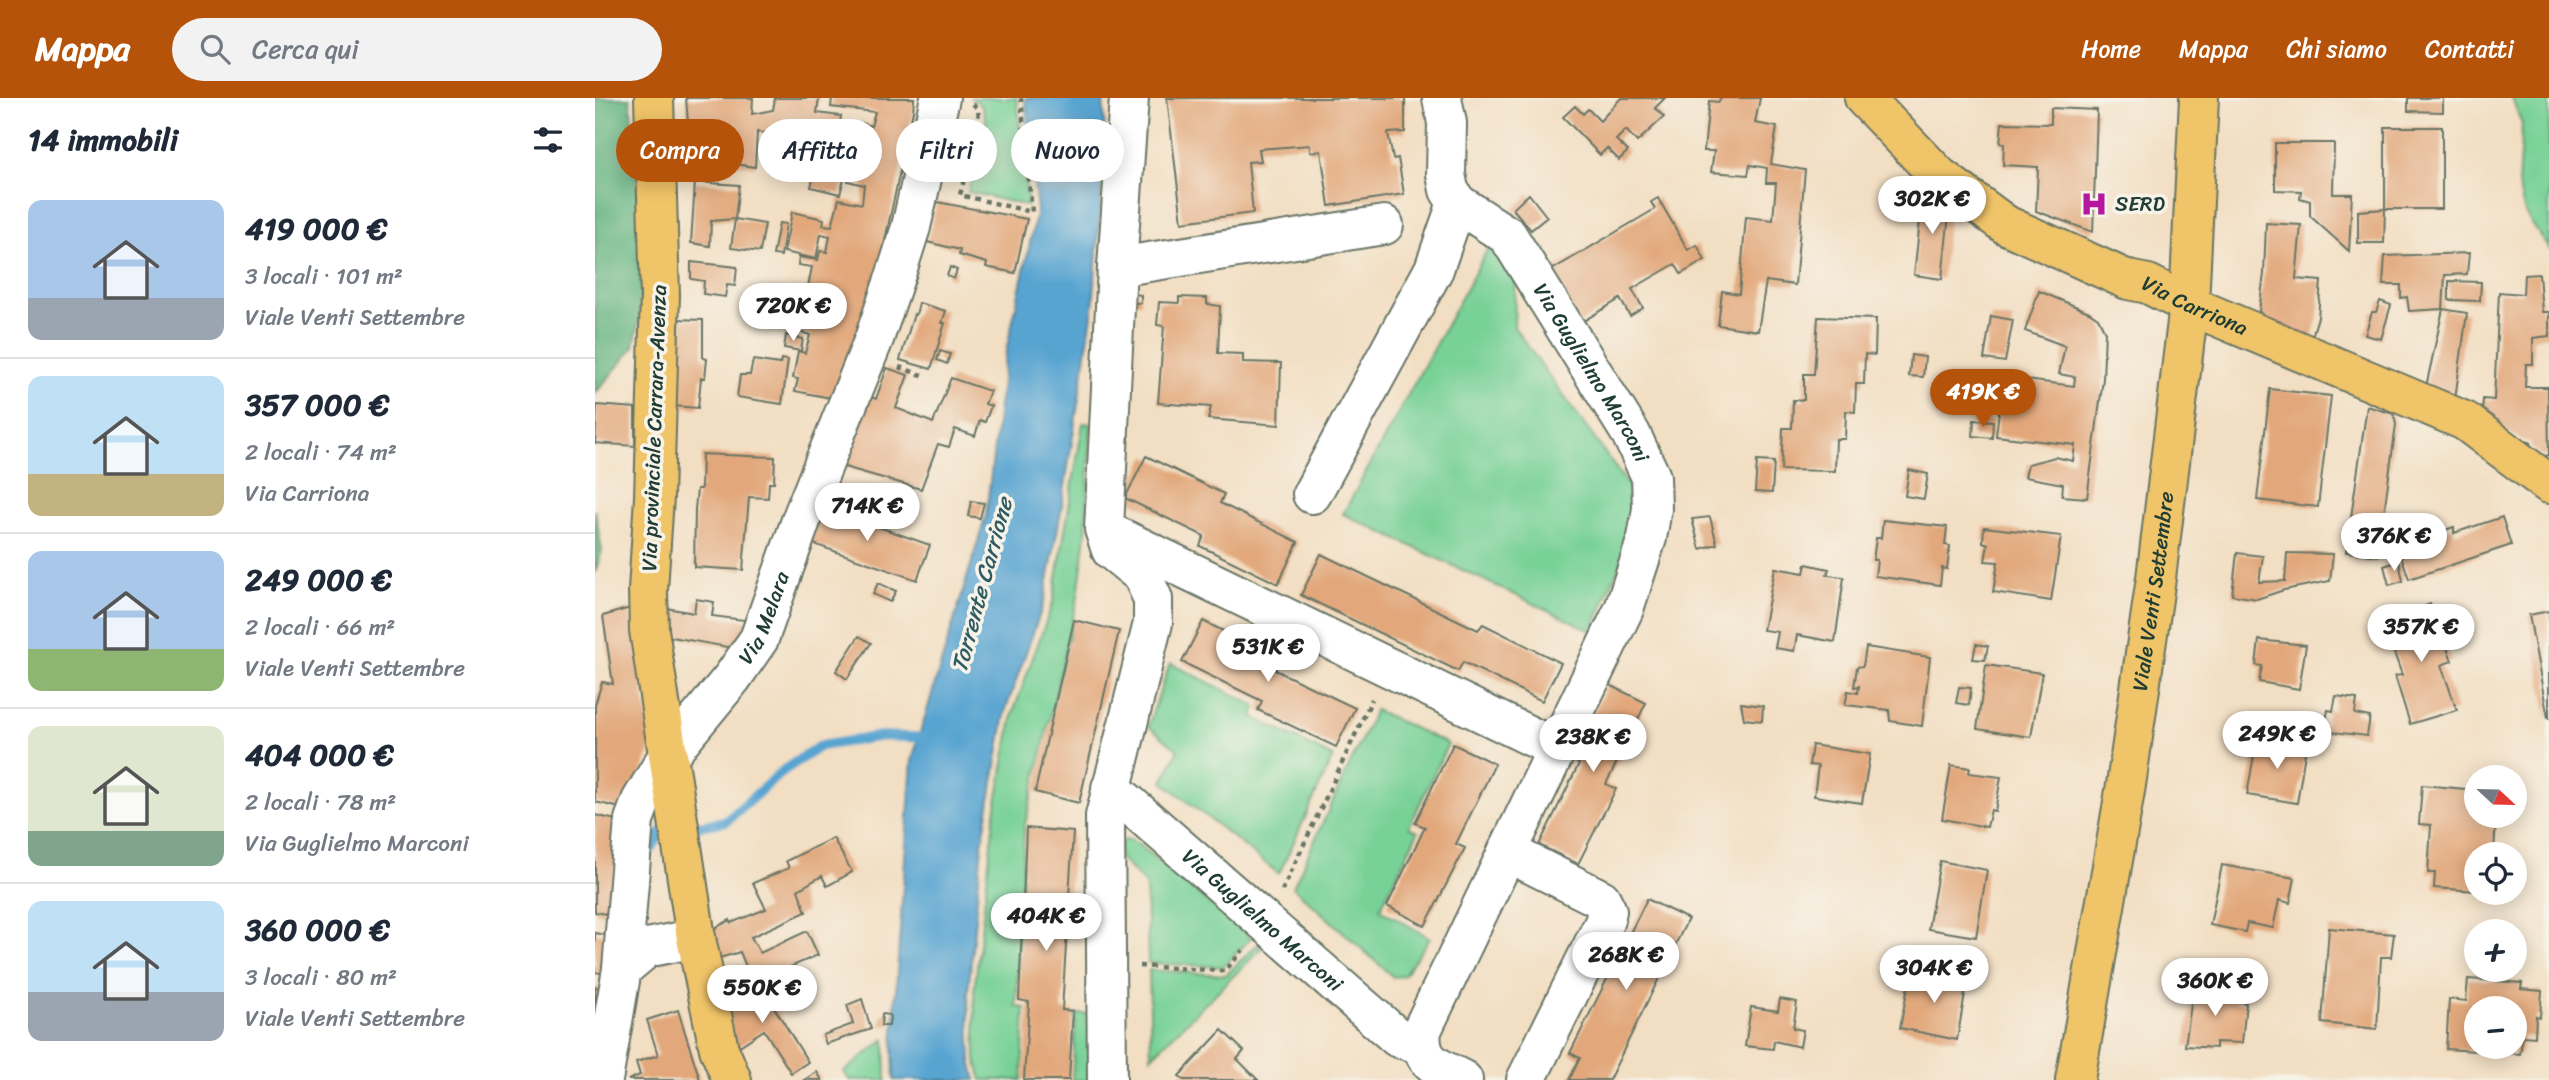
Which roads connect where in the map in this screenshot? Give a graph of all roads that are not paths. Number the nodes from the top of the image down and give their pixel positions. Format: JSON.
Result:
{"nodes":[{"id":1,"x":655,"y":98,"type":"edge"},
{"id":2,"x":1129,"y":98,"type":"edge"},
{"id":3,"x":1442,"y":98,"type":"edge"},
{"id":4,"x":1864,"y":98,"type":"edge"},
{"id":5,"x":2199,"y":98,"type":"edge"},
{"id":6,"x":955,"y":100,"type":"edge"},
{"id":7,"x":1457,"y":203,"type":"junction"},
{"id":8,"x":1384,"y":225,"type":"dead end"},
{"id":9,"x":1117,"y":267,"type":"junction"},
{"id":10,"x":2189,"y":305,"type":"junction"},
{"id":11,"x":2548,"y":482,"type":"edge"},
{"id":12,"x":1312,"y":494,"type":"dead end"},
{"id":13,"x":1104,"y":529,"type":"junction"},
{"id":14,"x":1557,"y":749,"type":"junction"},
{"id":15,"x":667,"y":757,"type":"junction"},
{"id":16,"x":1111,"y":788,"type":"junction"},
{"id":17,"x":1507,"y":852,"type":"junction"},
{"id":18,"x":696,"y":938,"type":"junction"},
{"id":19,"x":622,"y":969,"type":"junction"},
{"id":20,"x":1420,"y":1044,"type":"junction"},
{"id":21,"x":603,"y":1080,"type":"edge"},
{"id":22,"x":731,"y":1080,"type":"edge"},
{"id":23,"x":1107,"y":1080,"type":"edge"},
{"id":24,"x":1463,"y":1080,"type":"edge"},
{"id":25,"x":1525,"y":1080,"type":"edge"},
{"id":26,"x":2075,"y":1080,"type":"edge"}],
"edges":[{"from":1,"to":15,"type":"main road","name":"Via provinciale Carrara-Avenza"},
{"from":2,"to":9,"type":"street"},
{"from":3,"to":7,"type":"street"},
{"from":4,"to":10,"type":"main road","name":"Via Carriona"},
{"from":5,"to":10,"type":"main road","name":"Viale Venti Settembre"},
{"from":6,"to":15,"type":"street","name":"Via Melara"},
{"from":7,"to":12,"type":"street"},
{"from":7,"to":14,"type":"street","name":"Via Guglielmo Marconi"},
{"from":8,"to":9,"type":"street"},
{"from":9,"to":13,"type":"street"},
{"from":10,"to":11,"type":"main road","name":"Via Carriona"},
{"from":10,"to":26,"type":"main road","name":"Viale Venti Settembre"},
{"from":13,"to":14,"type":"street"},
{"from":13,"to":16,"type":"street"},
{"from":14,"to":17,"type":"street","name":"Via Guglielmo Marconi"},
{"from":15,"to":18,"type":"main road","name":"Via provinciale Carrara-Avenza"},
{"from":15,"to":19,"type":"street"},
{"from":16,"to":20,"type":"street","name":"Via Guglielmo Marconi"},
{"from":16,"to":23,"type":"street"},
{"from":17,"to":20,"type":"street","name":"Via Guglielmo Marconi"},
{"from":17,"to":25,"type":"street"},
{"from":18,"to":19,"type":"street"},
{"from":18,"to":22,"type":"main road","name":"Via provinciale Carrara-Avenza"},
{"from":19,"to":21,"type":"street"},
{"from":20,"to":24,"type":"street","name":"Via Guglielmo Marconi"}]}
